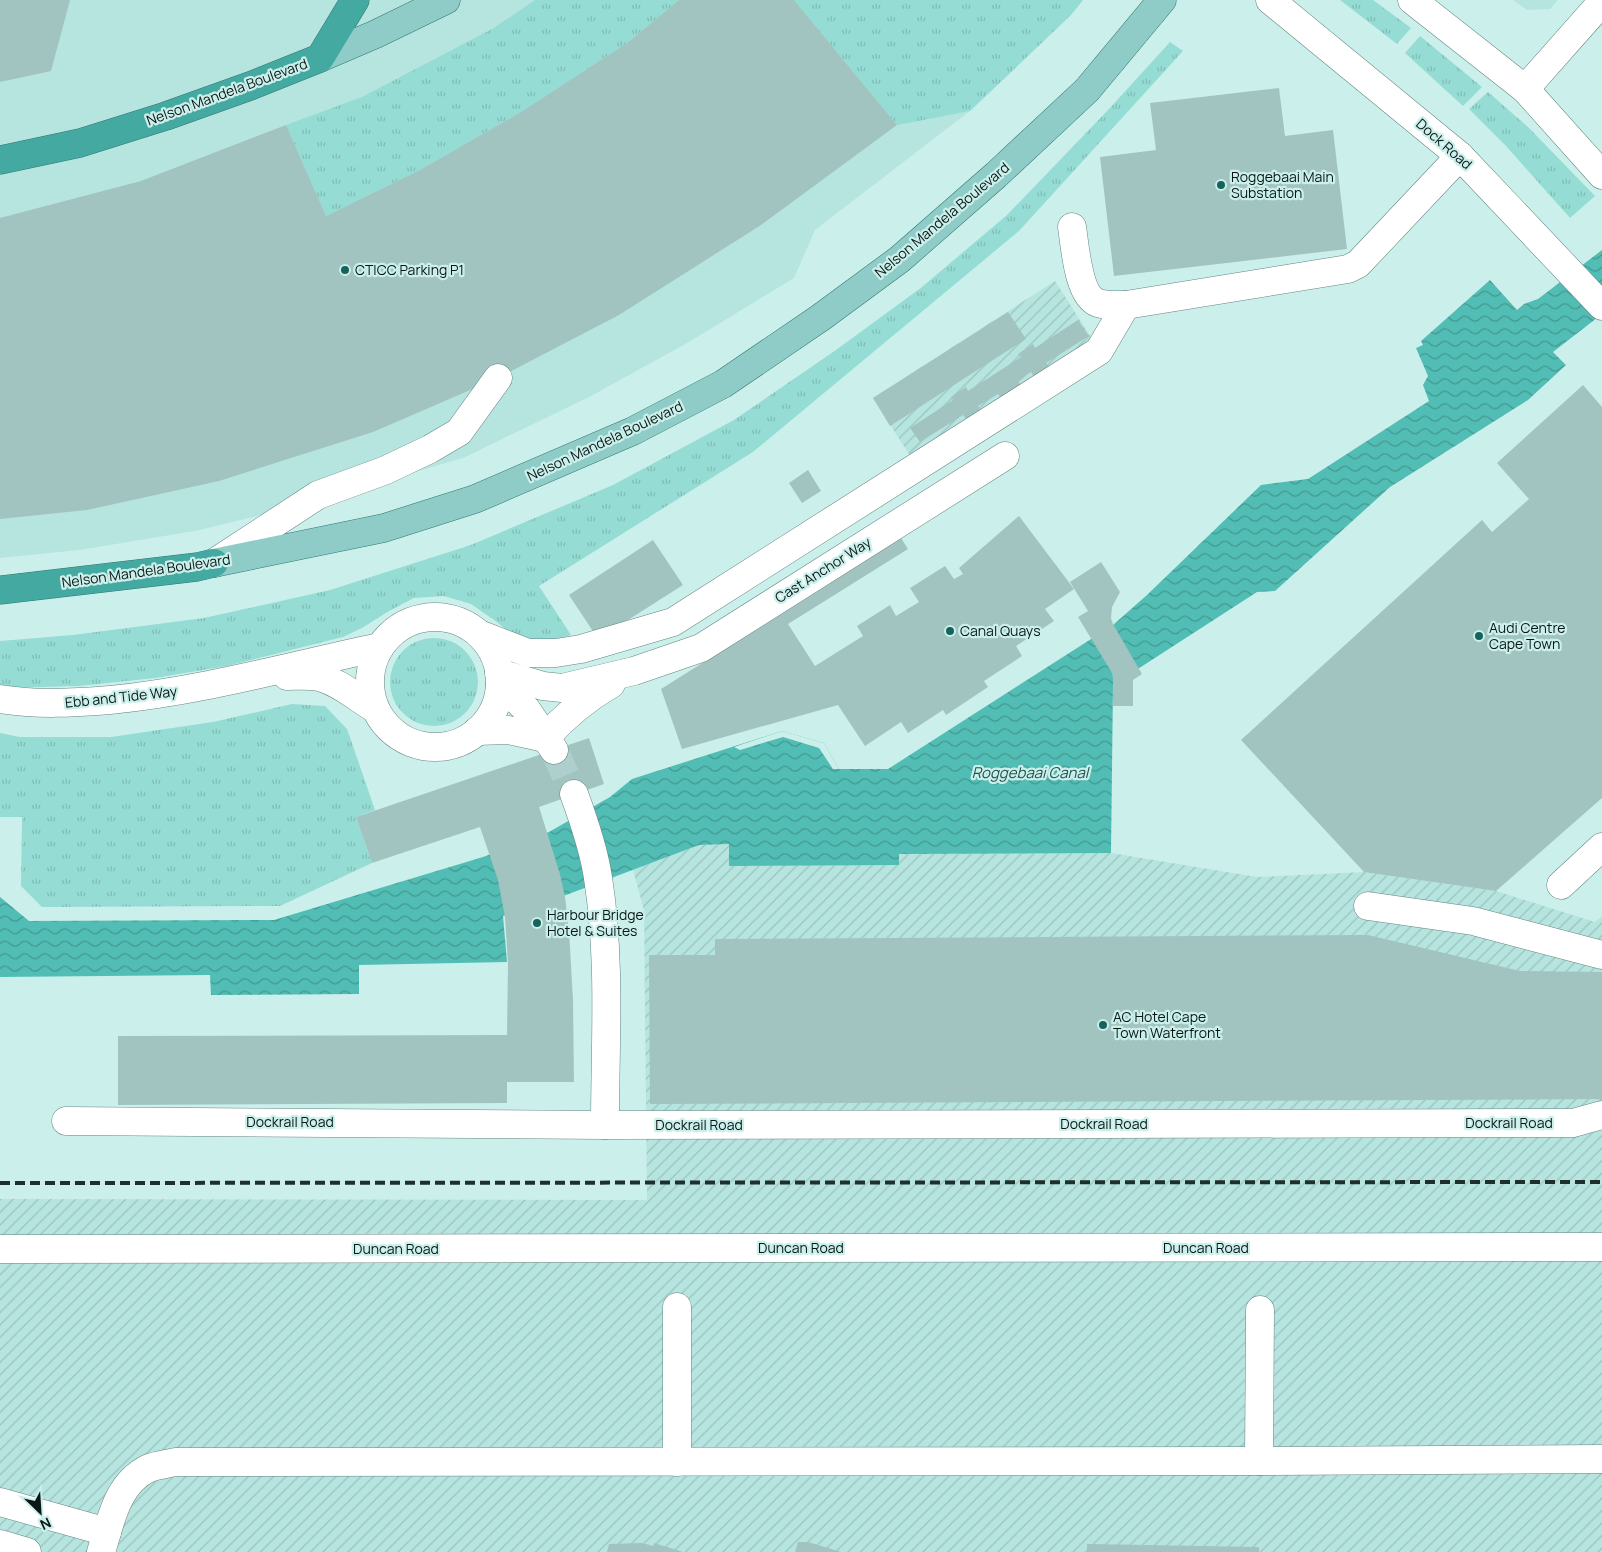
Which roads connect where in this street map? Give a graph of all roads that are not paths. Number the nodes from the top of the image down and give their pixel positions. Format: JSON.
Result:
{"nodes":[{"id":1,"x":355,"y":0,"type":"edge"},
{"id":2,"x":446,"y":0,"type":"edge"},
{"id":3,"x":1162,"y":0,"type":"edge"},
{"id":4,"x":1270,"y":0,"type":"edge"},
{"id":5,"x":1412,"y":0,"type":"edge"},
{"id":6,"x":1602,"y":2,"type":"edge"},
{"id":7,"x":310,"y":62,"type":"junction"},
{"id":8,"x":1525,"y":89,"type":"junction"},
{"id":9,"x":1460,"y":156,"type":"junction"},
{"id":10,"x":0,"y":160,"type":"edge"},
{"id":11,"x":1602,"y":175,"type":"edge"},
{"id":12,"x":1072,"y":227,"type":"dead end"},
{"id":13,"x":1126,"y":305,"type":"junction"},
{"id":14,"x":1602,"y":306,"type":"edge"},
{"id":15,"x":498,"y":378,"type":"dead end"},
{"id":16,"x":1005,"y":456,"type":"dead end"},
{"id":17,"x":214,"y":564,"type":"junction"},
{"id":18,"x":0,"y":590,"type":"edge"},
{"id":19,"x":479,"y":634,"type":"junction"},
{"id":20,"x":380,"y":647,"type":"junction"},
{"id":21,"x":634,"y":671,"type":"junction"},
{"id":22,"x":241,"y":678,"type":"junction"},
{"id":23,"x":500,"y":678,"type":"junction"},
{"id":24,"x":0,"y":698,"type":"edge"},
{"id":25,"x":374,"y":708,"type":"junction"},
{"id":26,"x":478,"y":731,"type":"junction"},
{"id":27,"x":549,"y":744,"type":"junction"},
{"id":28,"x":576,"y":800,"type":"tunnel mouth"},
{"id":29,"x":1602,"y":847,"type":"edge"},
{"id":30,"x":1561,"y":885,"type":"dead end"},
{"id":31,"x":1368,"y":906,"type":"dead end"},
{"id":32,"x":1602,"y":955,"type":"edge"},
{"id":33,"x":1602,"y":1115,"type":"edge"},
{"id":34,"x":66,"y":1121,"type":"dead end"},
{"id":35,"x":605,"y":1125,"type":"junction"},
{"id":36,"x":1602,"y":1247,"type":"edge"},
{"id":37,"x":0,"y":1249,"type":"edge"},
{"id":38,"x":677,"y":1307,"type":"dead end"},
{"id":39,"x":1260,"y":1310,"type":"dead end"},
{"id":40,"x":1602,"y":1459,"type":"edge"},
{"id":41,"x":1259,"y":1461,"type":"junction"},
{"id":42,"x":677,"y":1462,"type":"junction"},
{"id":43,"x":0,"y":1502,"type":"edge"},
{"id":44,"x":104,"y":1542,"type":"edge"},
{"id":45,"x":0,"y":1544,"type":"edge"},
{"id":46,"x":27,"y":1552,"type":"edge"}],
"edges":[{"from":1,"to":7,"type":"highway"},
{"from":2,"to":7,"type":"main road","name":"Nelson Mandela Boulevard"},
{"from":3,"to":17,"type":"main road","name":"Nelson Mandela Boulevard"},
{"from":4,"to":9,"type":"street","name":"Dock Road"},
{"from":5,"to":8,"type":"street"},
{"from":6,"to":8,"type":"street"},
{"from":7,"to":10,"type":"highway","name":"Nelson Mandela Boulevard"},
{"from":8,"to":11,"type":"street"},
{"from":9,"to":13,"type":"street"},
{"from":9,"to":14,"type":"street","name":"Dock Road"},
{"from":12,"to":13,"type":"street"},
{"from":13,"to":19,"type":"street"},
{"from":15,"to":17,"type":"street"},
{"from":16,"to":21,"type":"street","name":"Cast Anchor Way"},
{"from":17,"to":18,"type":"highway","name":"Nelson Mandela Boulevard"},
{"from":19,"to":20,"type":"street"},
{"from":19,"to":23,"type":"street"},
{"from":20,"to":22,"type":"street","name":"Ebb and Tide Way"},
{"from":20,"to":25,"type":"street"},
{"from":21,"to":23,"type":"street","name":"Cast Anchor Way"},
{"from":21,"to":27,"type":"street","name":"Cast Anchor Way"},
{"from":22,"to":24,"type":"street","name":"Ebb and Tide Way"},
{"from":22,"to":25,"type":"street","name":"Ebb and Tide Way"},
{"from":23,"to":26,"type":"street"},
{"from":23,"to":27,"type":"street"},
{"from":25,"to":26,"type":"street"},
{"from":26,"to":27,"type":"street"},
{"from":28,"to":35,"type":"street"},
{"from":29,"to":30,"type":"street"},
{"from":31,"to":32,"type":"street"},
{"from":33,"to":35,"type":"street","name":"Dockrail Road"},
{"from":34,"to":35,"type":"street","name":"Dockrail Road"},
{"from":36,"to":37,"type":"street","name":"Duncan Road"},
{"from":38,"to":42,"type":"street"},
{"from":39,"to":41,"type":"street"},
{"from":40,"to":41,"type":"street"},
{"from":41,"to":42,"type":"street"},
{"from":42,"to":44,"type":"street"},
{"from":43,"to":44,"type":"street"},
{"from":45,"to":46,"type":"street"}]}
